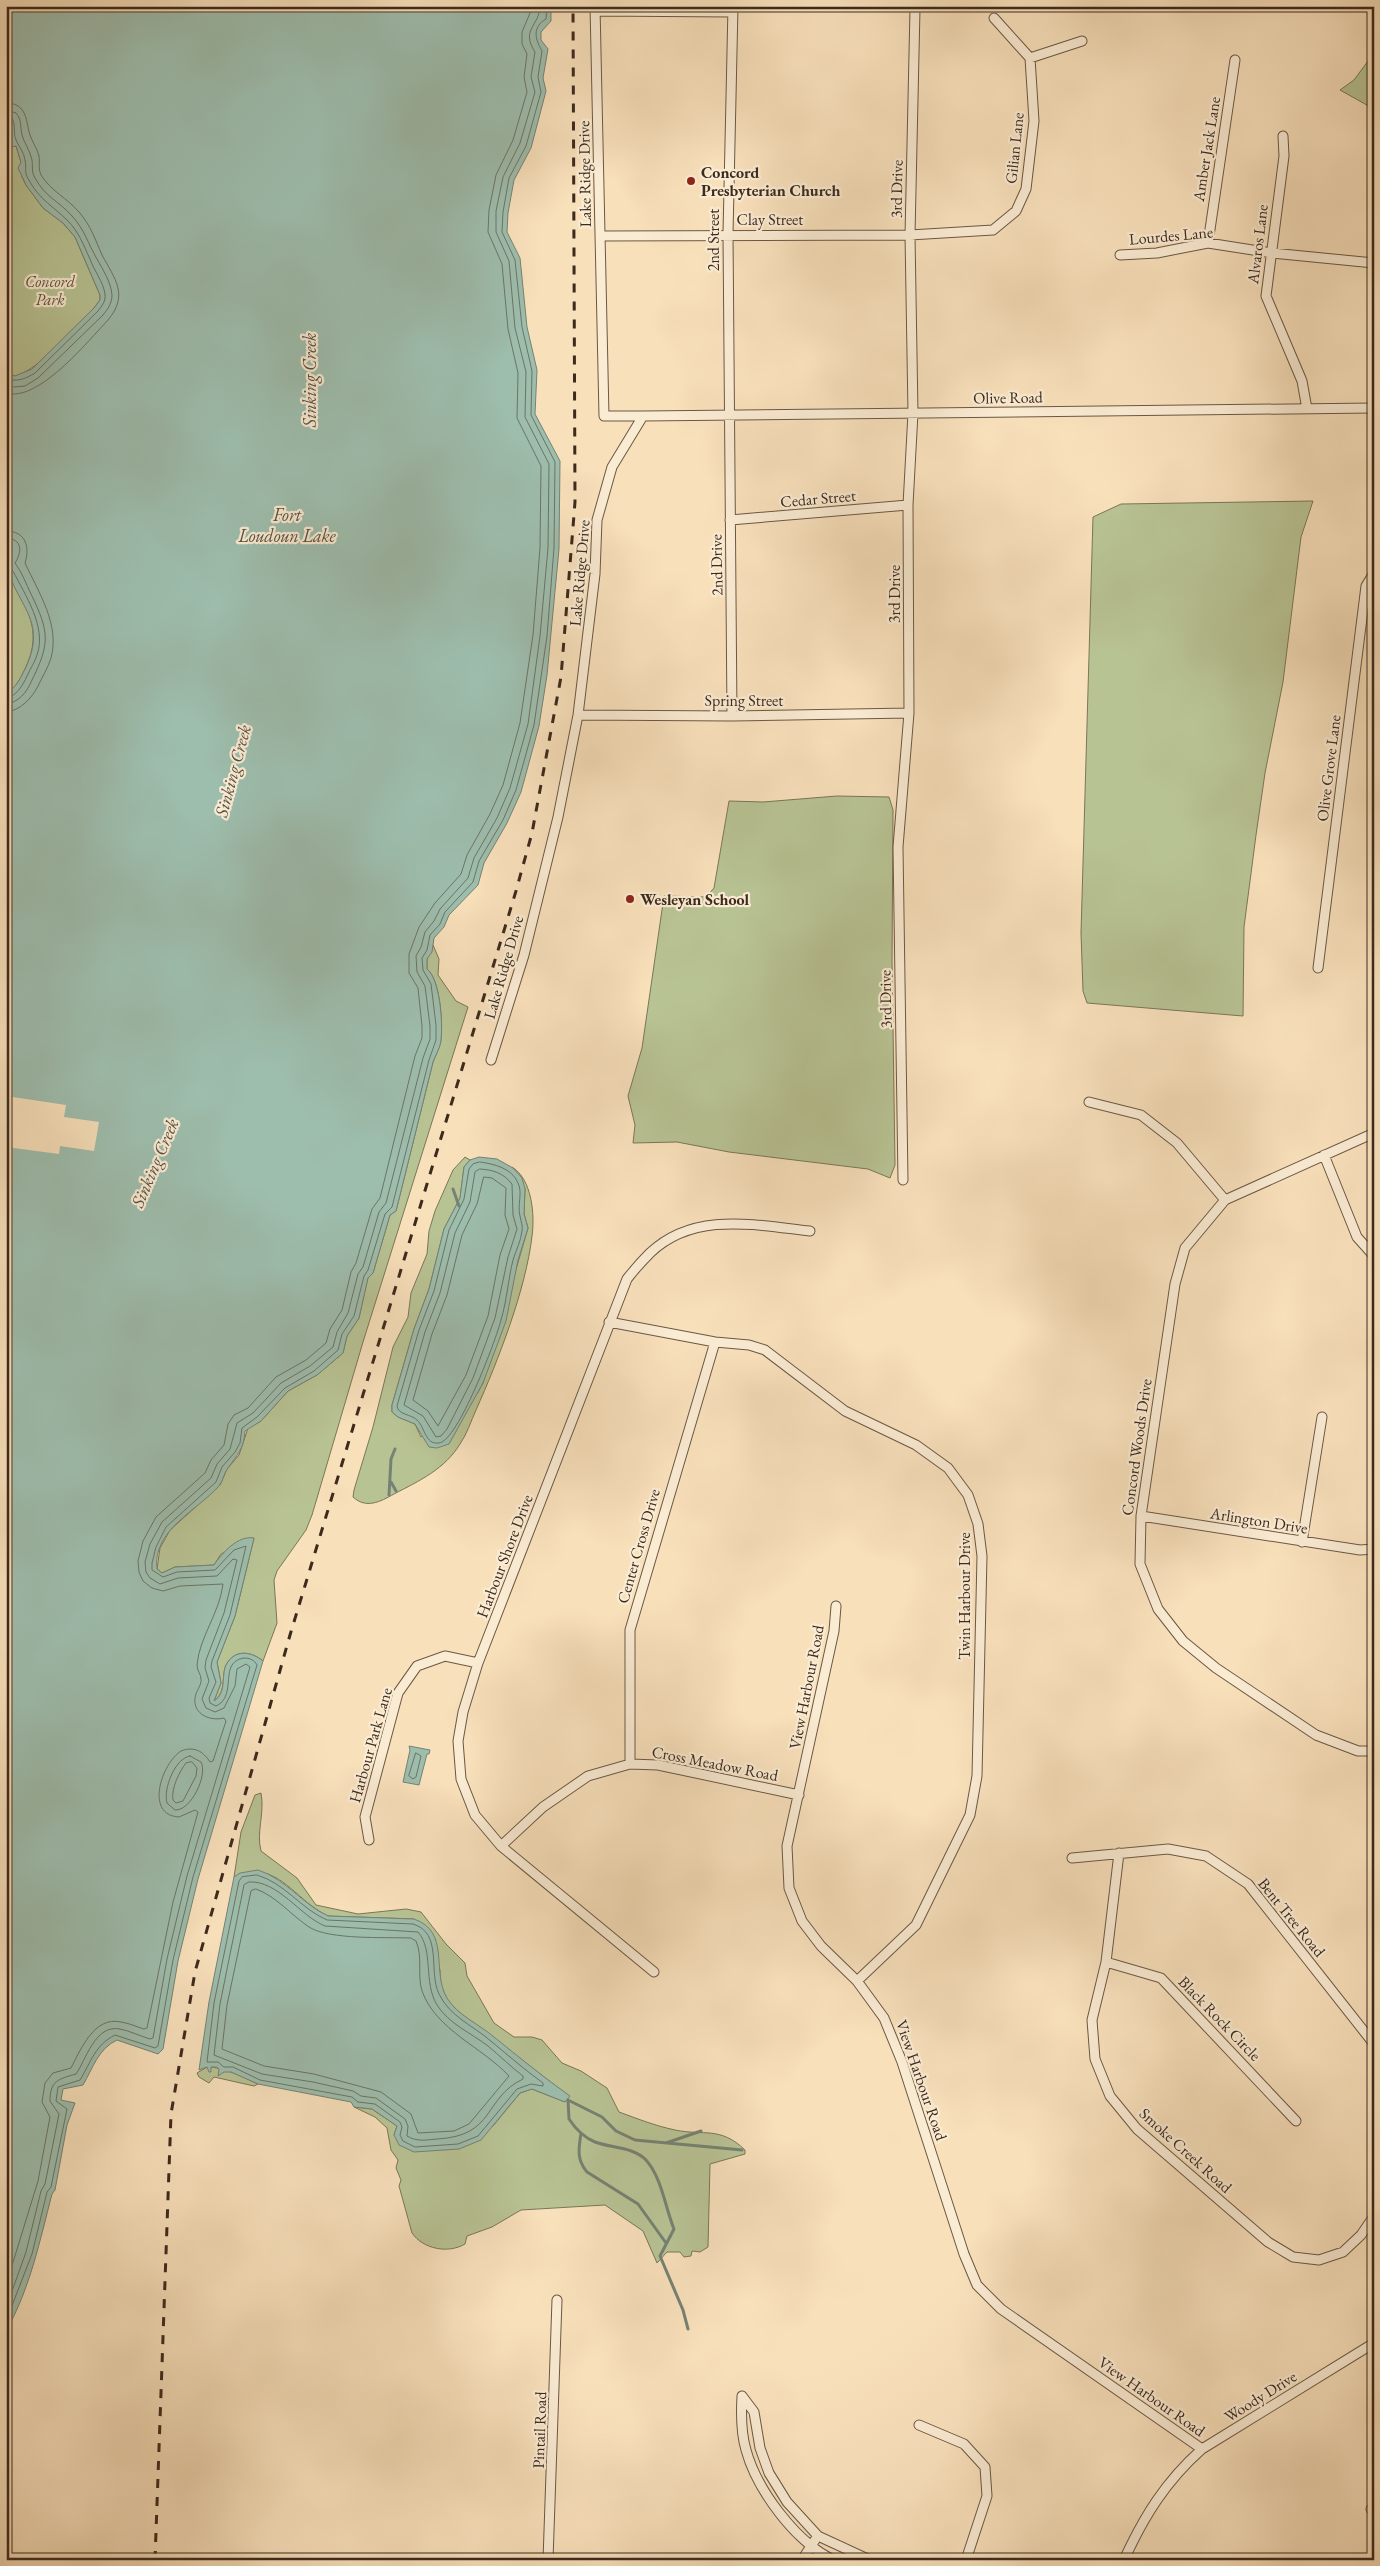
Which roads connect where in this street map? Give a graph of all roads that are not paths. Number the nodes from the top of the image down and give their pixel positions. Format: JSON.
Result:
{"nodes":[{"id":1,"x":595,"y":9,"type":"edge"},
{"id":2,"x":733,"y":9,"type":"edge"},
{"id":3,"x":915,"y":9,"type":"dead end"},
{"id":4,"x":994,"y":18,"type":"dead end"},
{"id":5,"x":1082,"y":41,"type":"dead end"},
{"id":6,"x":1030,"y":58,"type":"junction"},
{"id":7,"x":1234,"y":60,"type":"dead end"},
{"id":8,"x":1283,"y":136,"type":"dead end"},
{"id":9,"x":728,"y":234,"type":"junction"},
{"id":10,"x":910,"y":235,"type":"junction"},
{"id":11,"x":600,"y":236,"type":"junction"},
{"id":12,"x":1208,"y":243,"type":"junction"},
{"id":13,"x":1272,"y":253,"type":"junction"},
{"id":14,"x":1120,"y":254,"type":"dead end"},
{"id":15,"x":1374,"y":263,"type":"edge"},
{"id":16,"x":1374,"y":408,"type":"edge"},
{"id":17,"x":1307,"y":409,"type":"junction"},
{"id":18,"x":913,"y":413,"type":"junction"},
{"id":19,"x":729,"y":415,"type":"junction"},
{"id":20,"x":643,"y":416,"type":"junction"},
{"id":21,"x":908,"y":505,"type":"junction"},
{"id":22,"x":730,"y":520,"type":"junction"},
{"id":23,"x":1374,"y":573,"type":"edge"},
{"id":24,"x":909,"y":713,"type":"junction"},
{"id":25,"x":578,"y":715,"type":"junction"},
{"id":26,"x":732,"y":716,"type":"junction"},
{"id":27,"x":1318,"y":968,"type":"dead end"},
{"id":28,"x":491,"y":1060,"type":"dead end"},
{"id":29,"x":1089,"y":1102,"type":"dead end"},
{"id":30,"x":1374,"y":1133,"type":"edge"},
{"id":31,"x":1324,"y":1155,"type":"junction"},
{"id":32,"x":903,"y":1180,"type":"dead end"},
{"id":33,"x":1225,"y":1200,"type":"junction"},
{"id":34,"x":810,"y":1230,"type":"dead end"},
{"id":35,"x":1374,"y":1256,"type":"edge"},
{"id":36,"x":610,"y":1322,"type":"junction"},
{"id":37,"x":714,"y":1342,"type":"junction"},
{"id":38,"x":1322,"y":1417,"type":"dead end"},
{"id":39,"x":1141,"y":1516,"type":"junction"},
{"id":40,"x":1302,"y":1542,"type":"junction"},
{"id":41,"x":1374,"y":1549,"type":"edge"},
{"id":42,"x":836,"y":1606,"type":"dead end"},
{"id":43,"x":478,"y":1663,"type":"junction"},
{"id":44,"x":1374,"y":1751,"type":"edge"},
{"id":45,"x":630,"y":1764,"type":"junction"},
{"id":46,"x":799,"y":1795,"type":"junction"},
{"id":47,"x":369,"y":1840,"type":"dead end"},
{"id":48,"x":501,"y":1846,"type":"junction"},
{"id":49,"x":1119,"y":1853,"type":"junction"},
{"id":50,"x":1072,"y":1858,"type":"dead end"},
{"id":51,"x":1106,"y":1962,"type":"junction"},
{"id":52,"x":654,"y":1972,"type":"dead end"},
{"id":53,"x":857,"y":1981,"type":"junction"},
{"id":54,"x":1374,"y":2044,"type":"edge"},
{"id":55,"x":1296,"y":2121,"type":"dead end"},
{"id":56,"x":1374,"y":2216,"type":"edge"},
{"id":57,"x":557,"y":2300,"type":"dead end"},
{"id":58,"x":1374,"y":2343,"type":"edge"},
{"id":59,"x":919,"y":2425,"type":"dead end"},
{"id":60,"x":1202,"y":2449,"type":"junction"},
{"id":61,"x":818,"y":2536,"type":"junction"},
{"id":62,"x":812,"y":2545,"type":"junction"},
{"id":63,"x":548,"y":2560,"type":"edge"},
{"id":64,"x":802,"y":2560,"type":"edge"},
{"id":65,"x":833,"y":2560,"type":"edge"},
{"id":66,"x":870,"y":2560,"type":"edge"},
{"id":67,"x":966,"y":2560,"type":"edge"},
{"id":68,"x":1124,"y":2560,"type":"edge"}],
"edges":[{"from":1,"to":2,"type":"street"},
{"from":1,"to":11,"type":"street","name":"Lake Ridge Drive"},
{"from":2,"to":9,"type":"street","name":"2nd Street"},
{"from":3,"to":10,"type":"street","name":"3rd Drive"},
{"from":4,"to":6,"type":"street"},
{"from":5,"to":6,"type":"street"},
{"from":6,"to":10,"type":"street","name":"Gilian Lane"},
{"from":7,"to":12,"type":"street","name":"Amber Jack Lane"},
{"from":8,"to":13,"type":"street","name":"Alvaros Lane"},
{"from":9,"to":10,"type":"street","name":"Clay Street"},
{"from":9,"to":11,"type":"street","name":"Clay Street"},
{"from":9,"to":19,"type":"street","name":"2nd Street"},
{"from":10,"to":18,"type":"street","name":"3rd Drive"},
{"from":11,"to":20,"type":"street","name":"Lake Ridge Drive"},
{"from":12,"to":13,"type":"street","name":"Lourdes Lane"},
{"from":12,"to":14,"type":"street","name":"Lourdes Lane"},
{"from":13,"to":15,"type":"street","name":"Lourdes Lane"},
{"from":13,"to":17,"type":"street","name":"Alvaros Lane"},
{"from":16,"to":17,"type":"street","name":"Olive Road"},
{"from":17,"to":18,"type":"street","name":"Olive Road"},
{"from":18,"to":19,"type":"street","name":"Olive Road"},
{"from":18,"to":21,"type":"street","name":"3rd Drive"},
{"from":19,"to":20,"type":"street","name":"Olive Road"},
{"from":19,"to":22,"type":"street","name":"2nd Drive"},
{"from":20,"to":25,"type":"street","name":"Lake Ridge Drive"},
{"from":21,"to":22,"type":"street","name":"Cedar Street"},
{"from":21,"to":24,"type":"street","name":"3rd Drive"},
{"from":22,"to":26,"type":"street","name":"2nd Drive"},
{"from":23,"to":27,"type":"street","name":"Olive Grove Lane"},
{"from":24,"to":26,"type":"street","name":"Spring Street"},
{"from":24,"to":32,"type":"street","name":"3rd Drive"},
{"from":25,"to":26,"type":"street","name":"Spring Street"},
{"from":25,"to":28,"type":"street","name":"Lake Ridge Drive"},
{"from":29,"to":33,"type":"street"},
{"from":30,"to":31,"type":"street","name":"Concord Woods Drive"},
{"from":31,"to":33,"type":"street","name":"Concord Woods Drive"},
{"from":31,"to":35,"type":"street"},
{"from":33,"to":39,"type":"street","name":"Concord Woods Drive"},
{"from":34,"to":36,"type":"street","name":"Harbour Shore Drive"},
{"from":36,"to":37,"type":"street","name":"Twin Harbour Drive"},
{"from":36,"to":43,"type":"street","name":"Harbour Shore Drive"},
{"from":37,"to":45,"type":"street","name":"Center Cross Drive"},
{"from":37,"to":53,"type":"street","name":"Twin Harbour Drive"},
{"from":38,"to":40,"type":"street"},
{"from":39,"to":40,"type":"street","name":"Arlington Drive"},
{"from":39,"to":44,"type":"street","name":"Concord Woods Drive"},
{"from":40,"to":41,"type":"street","name":"Arlington Drive"},
{"from":42,"to":46,"type":"street","name":"View Harbour Road"},
{"from":43,"to":47,"type":"street","name":"Harbour Park Lane"},
{"from":43,"to":48,"type":"street","name":"Harbour Shore Drive"},
{"from":45,"to":46,"type":"street","name":"Cross Meadow Road"},
{"from":45,"to":48,"type":"street","name":"Cross Meadow Road"},
{"from":46,"to":53,"type":"street","name":"View Harbour Road"},
{"from":48,"to":52,"type":"street","name":"Harbour Shore Drive"},
{"from":49,"to":50,"type":"street","name":"Bent Tree Road"},
{"from":49,"to":51,"type":"street","name":"Smoke Creek Road"},
{"from":49,"to":54,"type":"street","name":"Bent Tree Road"},
{"from":51,"to":55,"type":"street","name":"Black Rock Circle"},
{"from":51,"to":56,"type":"street","name":"Smoke Creek Road"},
{"from":53,"to":60,"type":"street","name":"View Harbour Road"},
{"from":57,"to":63,"type":"street","name":"Pintail Road"},
{"from":58,"to":60,"type":"street","name":"Woody Drive"},
{"from":59,"to":67,"type":"street"},
{"from":60,"to":68,"type":"street","name":"Woody Drive"},
{"from":61,"to":62,"type":"street"},
{"from":61,"to":62,"type":"street"},
{"from":61,"to":66,"type":"street"},
{"from":62,"to":64,"type":"street"},
{"from":62,"to":65,"type":"street"}]}
